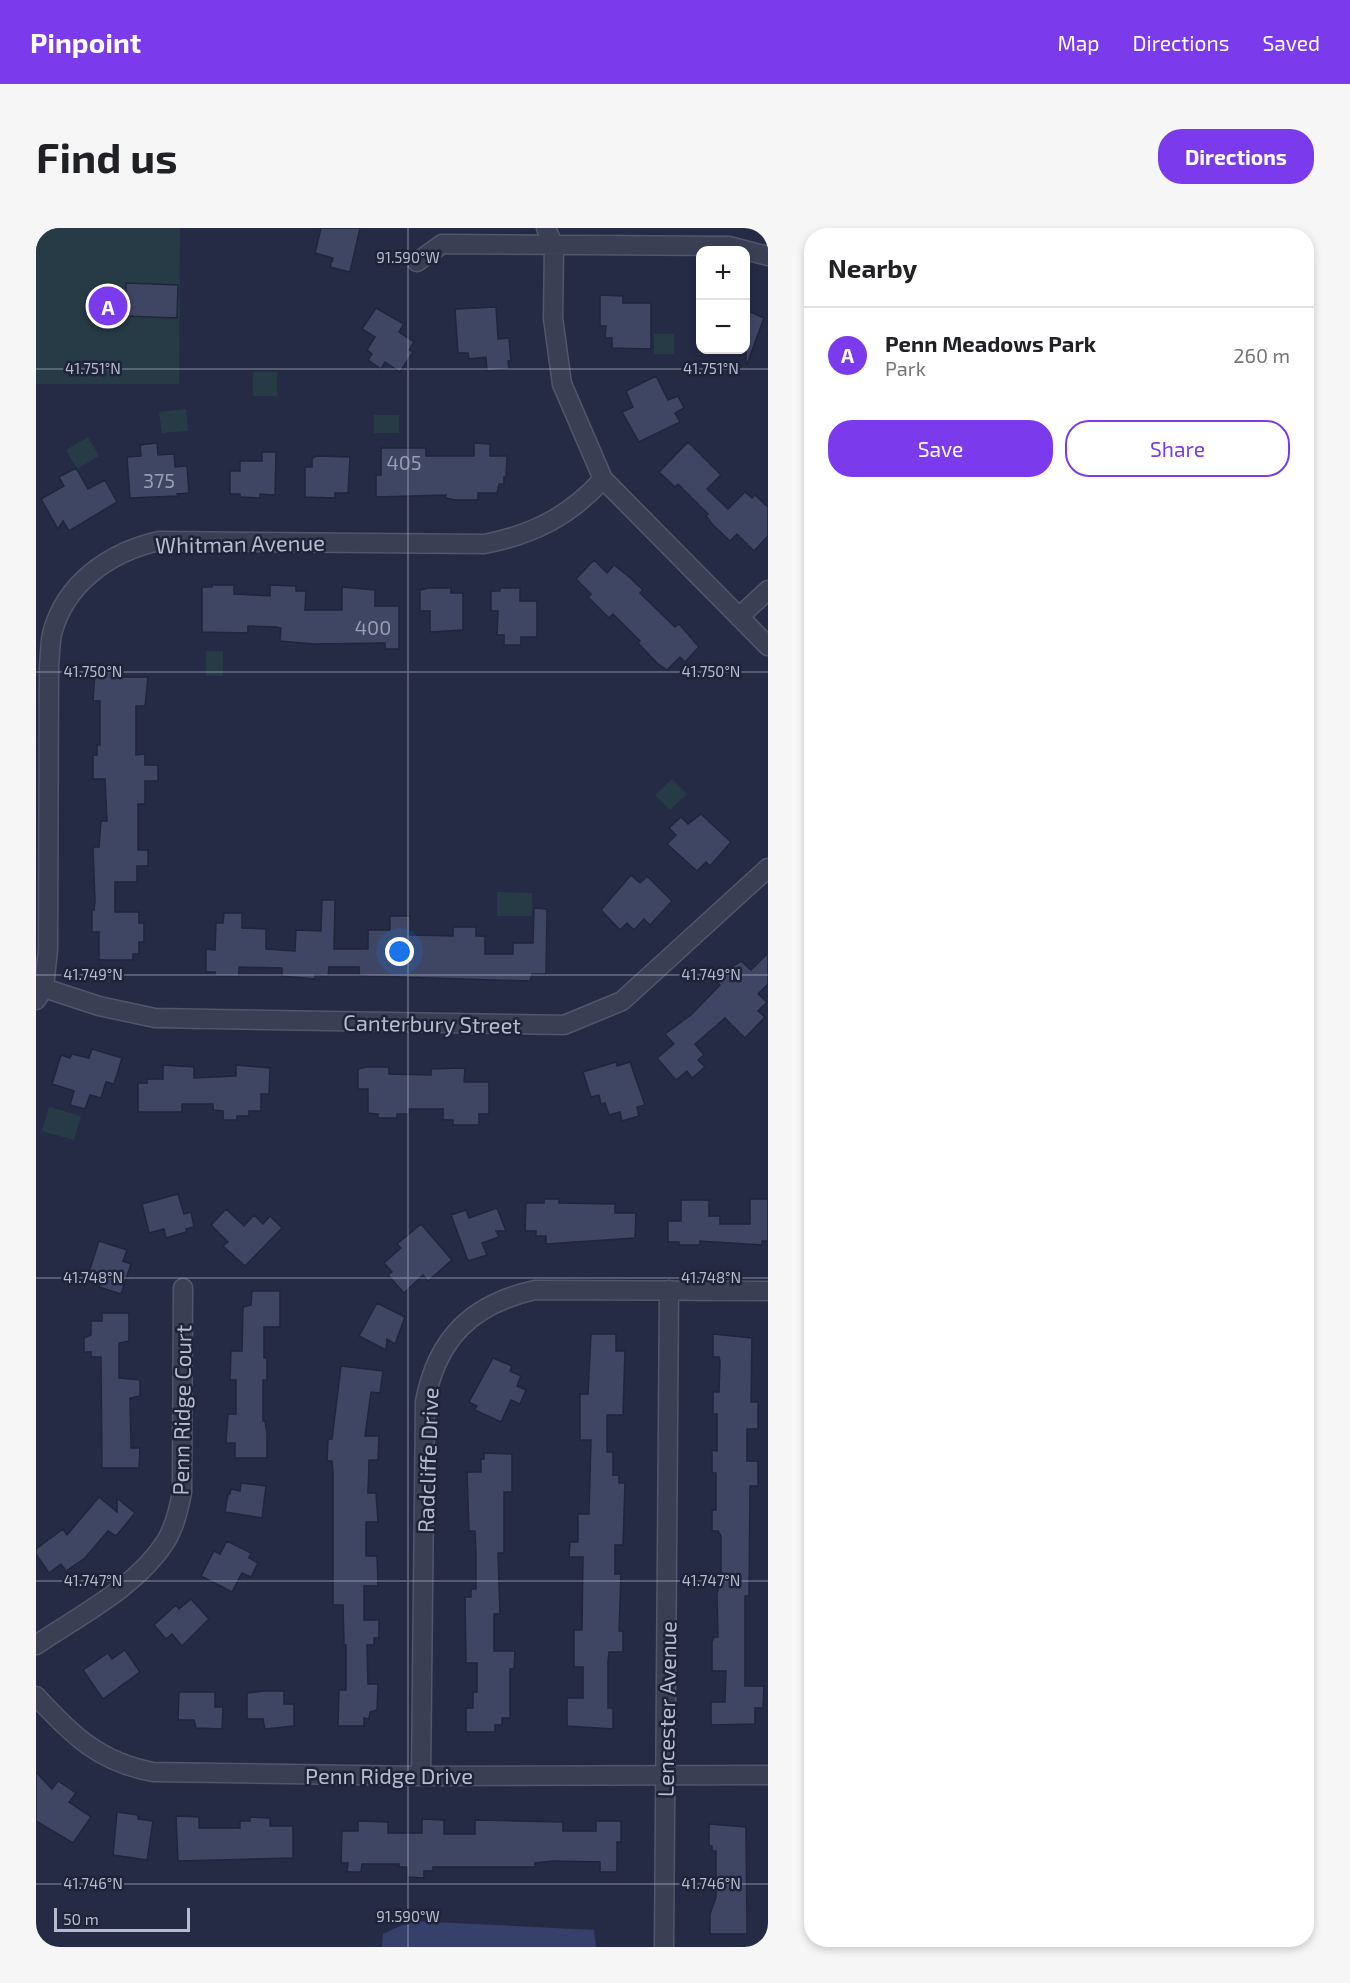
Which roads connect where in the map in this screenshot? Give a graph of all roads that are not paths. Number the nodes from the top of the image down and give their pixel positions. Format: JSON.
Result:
{"nodes":[{"id":1,"x":546,"y":228,"type":"edge"},
{"id":2,"x":565,"y":228,"type":"edge"},
{"id":3,"x":554,"y":246,"type":"junction"},
{"id":4,"x":768,"y":256,"type":"edge"},
{"id":5,"x":417,"y":262,"type":"dead end"},
{"id":6,"x":603,"y":479,"type":"junction"},
{"id":7,"x":768,"y":590,"type":"edge"},
{"id":8,"x":740,"y":617,"type":"junction"},
{"id":9,"x":768,"y":646,"type":"edge"},
{"id":10,"x":768,"y":868,"type":"edge"},
{"id":11,"x":40,"y":994,"type":"edge"},
{"id":12,"x":183,"y":1288,"type":"dead end"},
{"id":13,"x":669,"y":1290,"type":"junction"},
{"id":14,"x":768,"y":1291,"type":"edge"},
{"id":15,"x":36,"y":1645,"type":"edge"},
{"id":16,"x":36,"y":1696,"type":"edge"},
{"id":17,"x":665,"y":1774,"type":"junction"},
{"id":18,"x":768,"y":1775,"type":"edge"},
{"id":19,"x":422,"y":1776,"type":"junction"},
{"id":20,"x":664,"y":1947,"type":"edge"}],
"edges":[{"from":1,"to":3,"type":"street"},
{"from":2,"to":3,"type":"street"},
{"from":3,"to":4,"type":"street"},
{"from":3,"to":5,"type":"street"},
{"from":3,"to":6,"type":"street"},
{"from":6,"to":8,"type":"street"},
{"from":6,"to":11,"type":"street","name":"Whitman Avenue"},
{"from":7,"to":8,"type":"street"},
{"from":8,"to":9,"type":"street"},
{"from":10,"to":11,"type":"street","name":"Canterbury Street"},
{"from":12,"to":15,"type":"street","name":"Penn Ridge Court"},
{"from":13,"to":14,"type":"street","name":"Radcliffe Drive"},
{"from":13,"to":17,"type":"street","name":"Lencester Avenue"},
{"from":13,"to":19,"type":"street","name":"Radcliffe Drive"},
{"from":16,"to":19,"type":"street","name":"Penn Ridge Drive"},
{"from":17,"to":18,"type":"street","name":"Penn Ridge Drive"},
{"from":17,"to":19,"type":"street","name":"Penn Ridge Drive"},
{"from":17,"to":20,"type":"street","name":"Lencester Avenue"}]}
